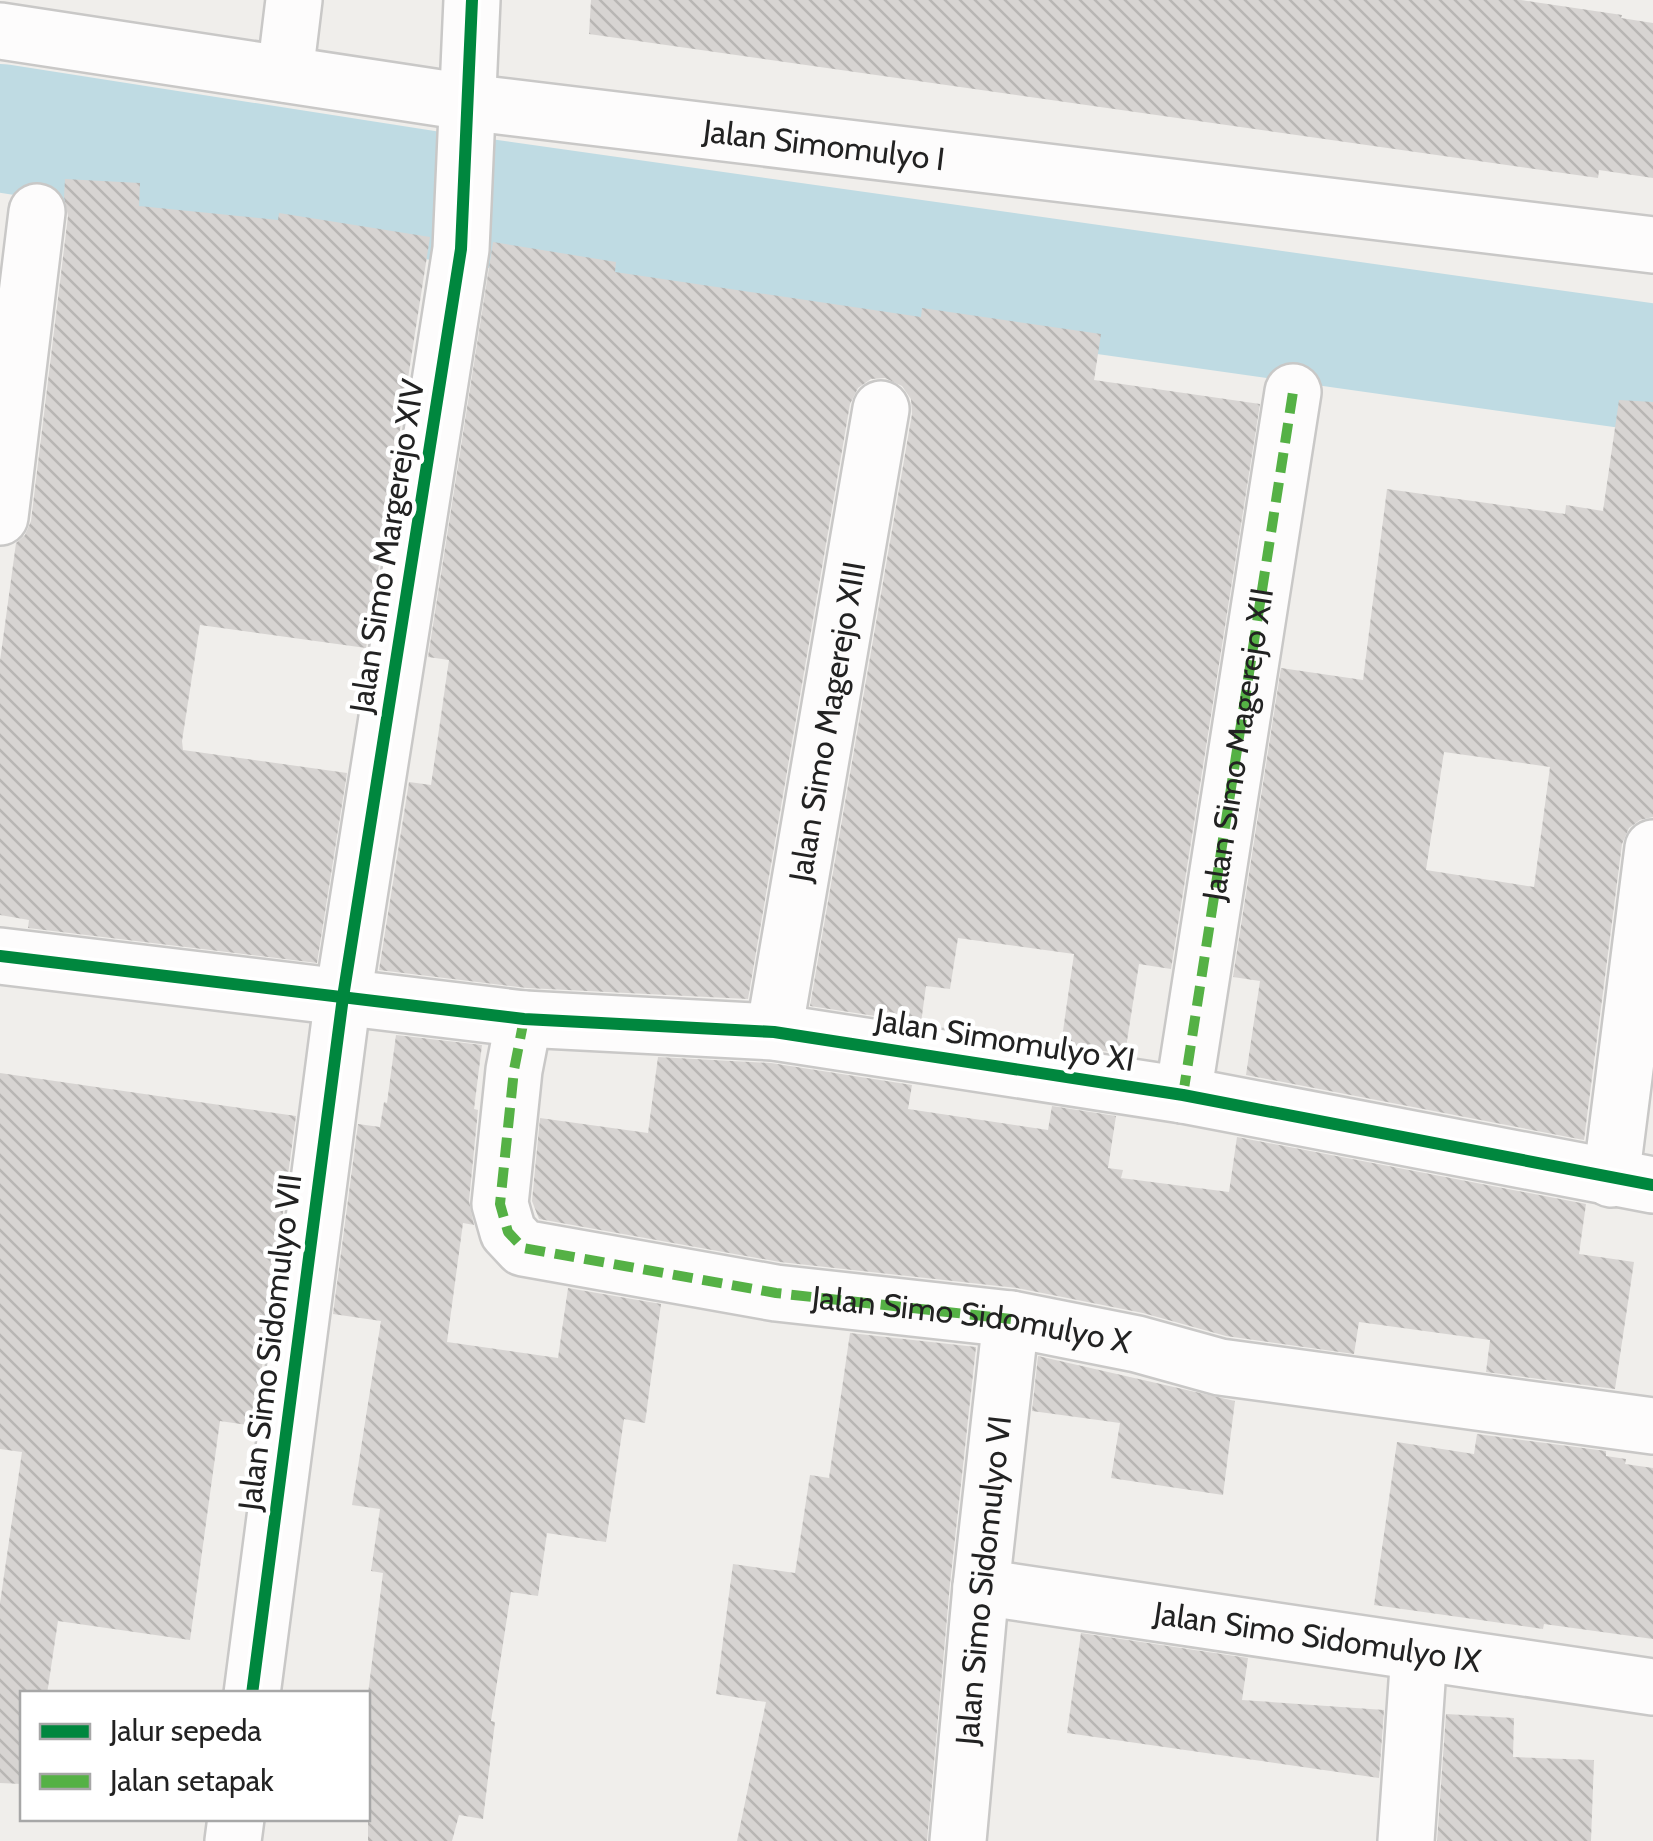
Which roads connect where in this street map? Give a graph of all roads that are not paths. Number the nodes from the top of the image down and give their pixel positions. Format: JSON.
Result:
{"nodes":[{"id":1,"x":294,"y":0,"type":"edge"},
{"id":2,"x":472,"y":0,"type":"edge"},
{"id":3,"x":0,"y":31,"type":"edge"},
{"id":4,"x":285,"y":74,"type":"junction"},
{"id":5,"x":466,"y":126,"type":"junction"},
{"id":6,"x":38,"y":212,"type":"dead end"},
{"id":7,"x":1653,"y":245,"type":"edge"},
{"id":8,"x":1293,"y":392,"type":"dead end"},
{"id":9,"x":880,"y":410,"type":"dead end"},
{"id":10,"x":2,"y":493,"type":"edge"},
{"id":11,"x":1653,"y":848,"type":"edge"},
{"id":12,"x":0,"y":956,"type":"edge"},
{"id":13,"x":343,"y":997,"type":"junction"},
{"id":14,"x":524,"y":1019,"type":"junction"},
{"id":15,"x":774,"y":1032,"type":"junction"},
{"id":16,"x":1184,"y":1095,"type":"junction"},
{"id":17,"x":1632,"y":1182,"type":"edge"},
{"id":18,"x":1012,"y":1320,"type":"junction"},
{"id":19,"x":1653,"y":1426,"type":"edge"},
{"id":20,"x":981,"y":1587,"type":"junction"},
{"id":21,"x":1420,"y":1653,"type":"junction"},
{"id":22,"x":1653,"y":1686,"type":"edge"},
{"id":23,"x":252,"y":1691,"type":"edge"},
{"id":24,"x":958,"y":1841,"type":"edge"},
{"id":25,"x":1406,"y":1841,"type":"edge"}],
"edges":[{"from":1,"to":4,"type":"street"},
{"from":2,"to":5,"type":"street","name":"Jalan Simo Margerejo XIV"},
{"from":3,"to":4,"type":"street","name":"Jalan Simomulyo I"},
{"from":4,"to":5,"type":"street","name":"Jalan Simomulyo I"},
{"from":5,"to":7,"type":"street","name":"Jalan Simomulyo I"},
{"from":5,"to":13,"type":"street","name":"Jalan Simo Margerejo XIV"},
{"from":6,"to":10,"type":"street"},
{"from":8,"to":16,"type":"street","name":"Jalan Simo Magerejo XII"},
{"from":9,"to":15,"type":"street","name":"Jalan Simo Magerejo XIII"},
{"from":11,"to":17,"type":"street"},
{"from":12,"to":13,"type":"street","name":"Jalan Simomulyo XI"},
{"from":13,"to":14,"type":"street","name":"Jalan Simomulyo XI"},
{"from":13,"to":23,"type":"street","name":"Jalan Simo Sidomulyo VII"},
{"from":14,"to":15,"type":"street","name":"Jalan Simomulyo XI"},
{"from":14,"to":18,"type":"street","name":"Jalan Simo Sidomulyo X"},
{"from":15,"to":16,"type":"street","name":"Jalan Simomulyo XI"},
{"from":16,"to":17,"type":"street","name":"Jalan Simomulyo XI"},
{"from":18,"to":19,"type":"street","name":"Jalan Simo Sidomulyo X"},
{"from":18,"to":20,"type":"street","name":"Jalan Simo Sidomulyo VI"},
{"from":20,"to":21,"type":"street","name":"Jalan Simo Sidomulyo IX"},
{"from":20,"to":24,"type":"street","name":"Jalan Simo Sidomulyo VI"},
{"from":21,"to":22,"type":"street","name":"Jalan Simo Sidomulyo IX"},
{"from":21,"to":25,"type":"street"}]}
